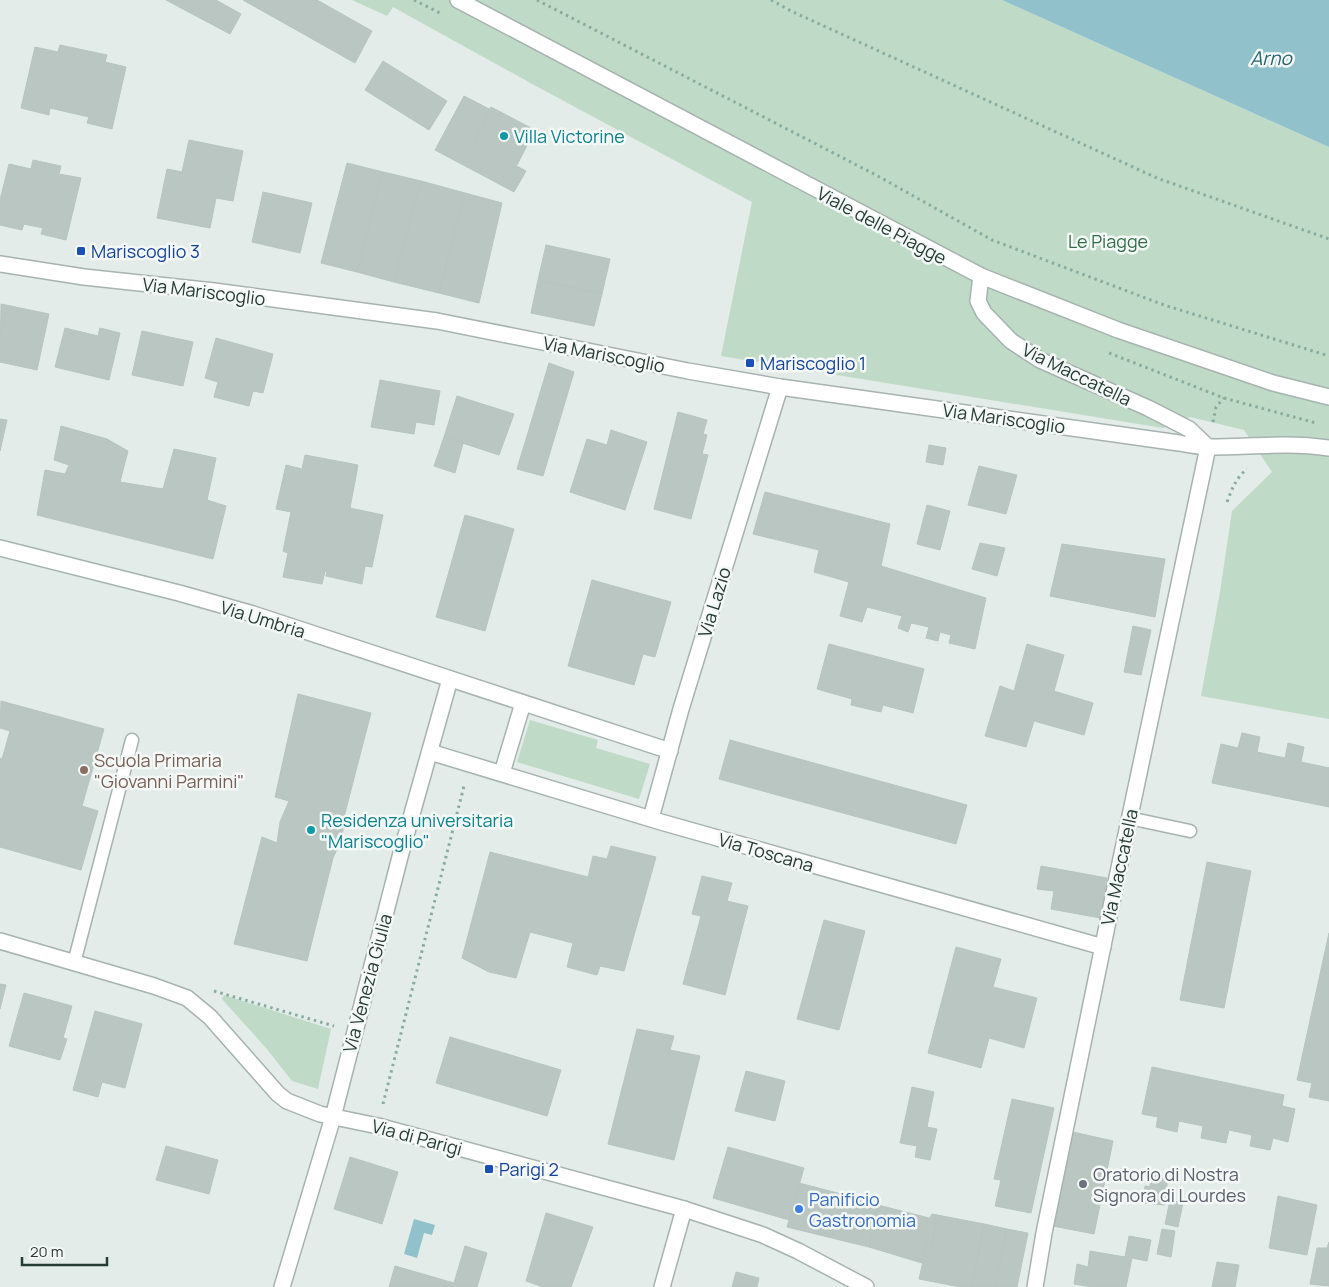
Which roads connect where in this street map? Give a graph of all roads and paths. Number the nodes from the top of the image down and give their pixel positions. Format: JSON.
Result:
{"nodes":[{"id":1,"x":458,"y":0,"type":"edge"},
{"id":2,"x":537,"y":0,"type":"edge"},
{"id":3,"x":771,"y":0,"type":"edge"},
{"id":4,"x":1329,"y":239,"type":"edge"},
{"id":5,"x":0,"y":264,"type":"edge"},
{"id":6,"x":982,"y":276,"type":"junction"},
{"id":7,"x":1329,"y":356,"type":"edge"},
{"id":8,"x":780,"y":387,"type":"junction"},
{"id":9,"x":1329,"y":397,"type":"edge"},
{"id":10,"x":1224,"y":398,"type":"dead end"},
{"id":11,"x":1214,"y":417,"type":"dead end"},
{"id":12,"x":1208,"y":447,"type":"junction"},
{"id":13,"x":1329,"y":448,"type":"edge"},
{"id":14,"x":1251,"y":466,"type":"dead end"},
{"id":15,"x":1227,"y":502,"type":"dead end"},
{"id":16,"x":0,"y":548,"type":"edge"},
{"id":17,"x":450,"y":679,"type":"junction"},
{"id":18,"x":523,"y":702,"type":"junction"},
{"id":19,"x":132,"y":740,"type":"dead end"},
{"id":20,"x":670,"y":751,"type":"junction"},
{"id":21,"x":430,"y":752,"type":"junction"},
{"id":22,"x":470,"y":764,"type":"junction"},
{"id":23,"x":502,"y":773,"type":"junction"},
{"id":24,"x":650,"y":818,"type":"junction"},
{"id":25,"x":1129,"y":818,"type":"junction"},
{"id":26,"x":1190,"y":831,"type":"dead end"},
{"id":27,"x":342,"y":838,"type":"dead end"},
{"id":28,"x":401,"y":853,"type":"junction"},
{"id":29,"x":0,"y":941,"type":"edge"},
{"id":30,"x":1103,"y":947,"type":"junction"},
{"id":31,"x":74,"y":963,"type":"junction"},
{"id":32,"x":210,"y":994,"type":"dead end"},
{"id":33,"x":337,"y":1027,"type":"dead end"},
{"id":34,"x":381,"y":1112,"type":"dead end"},
{"id":35,"x":333,"y":1117,"type":"junction"},
{"id":36,"x":684,"y":1209,"type":"junction"},
{"id":37,"x":282,"y":1287,"type":"edge"},
{"id":38,"x":662,"y":1287,"type":"edge"},
{"id":39,"x":866,"y":1287,"type":"edge"},
{"id":40,"x":1036,"y":1287,"type":"edge"}],
"edges":[{"from":1,"to":6,"type":"street","name":"Viale delle Piagge"},
{"from":2,"to":7,"type":"path"},
{"from":3,"to":4,"type":"path"},
{"from":5,"to":8,"type":"street","name":"Via Mariscoglio"},
{"from":6,"to":9,"type":"street","name":"Viale delle Piagge"},
{"from":6,"to":12,"type":"street","name":"Via Maccatella"},
{"from":8,"to":12,"type":"street","name":"Via Mariscoglio"},
{"from":8,"to":20,"type":"street","name":"Via Lazio"},
{"from":10,"to":11,"type":"path"},
{"from":12,"to":13,"type":"street"},
{"from":12,"to":25,"type":"street","name":"Via Maccatella"},
{"from":14,"to":15,"type":"path"},
{"from":16,"to":17,"type":"street","name":"Via Umbria"},
{"from":17,"to":18,"type":"street","name":"Via Umbria"},
{"from":17,"to":21,"type":"street","name":"Via Venezia Giulia"},
{"from":18,"to":20,"type":"street","name":"Via Umbria"},
{"from":18,"to":23,"type":"street"},
{"from":19,"to":31,"type":"lane"},
{"from":20,"to":24,"type":"street","name":"Via Lazio"},
{"from":21,"to":22,"type":"street","name":"Via Toscana"},
{"from":21,"to":28,"type":"street","name":"Via Venezia Giulia"},
{"from":22,"to":23,"type":"street","name":"Via Toscana"},
{"from":22,"to":34,"type":"path"},
{"from":23,"to":24,"type":"street","name":"Via Toscana"},
{"from":24,"to":30,"type":"street","name":"Via Toscana"},
{"from":25,"to":26,"type":"lane"},
{"from":25,"to":30,"type":"street","name":"Via Maccatella"},
{"from":27,"to":28,"type":"path"},
{"from":28,"to":35,"type":"street","name":"Via Venezia Giulia"},
{"from":29,"to":31,"type":"street","name":"Via di Parigi"},
{"from":30,"to":40,"type":"street","name":"Via Maccatella"},
{"from":31,"to":35,"type":"street","name":"Via di Parigi"},
{"from":32,"to":33,"type":"path"},
{"from":35,"to":36,"type":"street","name":"Via di Parigi"},
{"from":35,"to":37,"type":"street","name":"Via Venezia Giulia"},
{"from":36,"to":38,"type":"street"},
{"from":36,"to":39,"type":"street","name":"Via di Parigi"}]}
